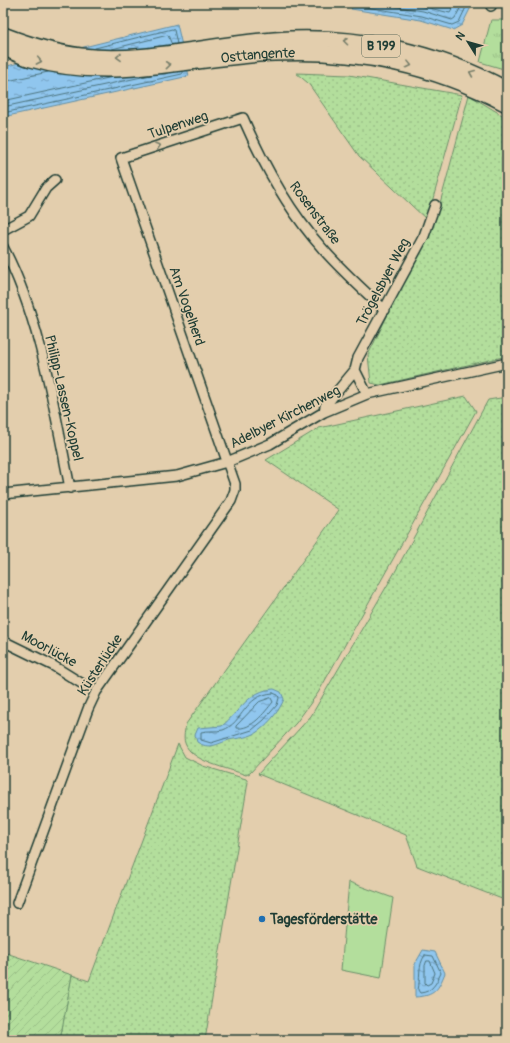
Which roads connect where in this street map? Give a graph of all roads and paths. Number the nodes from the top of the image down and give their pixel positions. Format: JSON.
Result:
{"nodes":[{"id":1,"x":3,"y":35,"type":"edge"},
{"id":2,"x":3,"y":47,"type":"edge"},
{"id":3,"x":214,"y":54,"type":"junction"},
{"id":4,"x":507,"y":90,"type":"edge"},
{"id":5,"x":507,"y":104,"type":"edge"},
{"id":6,"x":243,"y":118,"type":"joint"},
{"id":7,"x":121,"y":158,"type":"joint"},
{"id":8,"x":55,"y":180,"type":"dead end"},
{"id":9,"x":435,"y":205,"type":"dead end"},
{"id":10,"x":3,"y":230,"type":"edge"},
{"id":11,"x":3,"y":247,"type":"edge"},
{"id":12,"x":385,"y":310,"type":"junction"},
{"id":13,"x":507,"y":363,"type":"edge"},
{"id":14,"x":355,"y":370,"type":"junction"},
{"id":15,"x":367,"y":394,"type":"junction"},
{"id":16,"x":324,"y":412,"type":"junction"},
{"id":17,"x":227,"y":462,"type":"junction"},
{"id":18,"x":70,"y":488,"type":"junction"},
{"id":19,"x":3,"y":494,"type":"edge"},
{"id":20,"x":3,"y":641,"type":"edge"},
{"id":21,"x":81,"y":683,"type":"dead end"},
{"id":22,"x":17,"y":903,"type":"dead end"}],
"edges":[{"from":3,"to":1,"type":"main road","name":"Osttangente","number":"B 199","one_way":true},
{"from":2,"to":3,"type":"main road","name":"Osttangente","number":"B 199","one_way":true},
{"from":4,"to":3,"type":"main road","name":"Osttangente","number":"B 199","one_way":true},
{"from":3,"to":5,"type":"main road","name":"Osttangente","number":"B 199","one_way":true},
{"from":7,"to":6,"type":"street","name":"Tulpenweg","one_way":true},
{"from":6,"to":12,"type":"street","name":"Rosenstraße"},
{"from":7,"to":17,"type":"street","name":"Am Vogelherd"},
{"from":8,"to":10,"type":"street"},
{"from":9,"to":12,"type":"street","name":"Trögelsbyer Weg"},
{"from":11,"to":18,"type":"street","name":"Philipp-Lassen-Koppel"},
{"from":12,"to":14,"type":"street","name":"Trögelsbyer Weg"},
{"from":13,"to":15,"type":"street","name":"Adelbyer Kirchenweg"},
{"from":14,"to":15,"type":"street"},
{"from":14,"to":16,"type":"street","name":"Trögelsbyer Weg"},
{"from":15,"to":16,"type":"street","name":"Adelbyer Kirchenweg"},
{"from":16,"to":17,"type":"street","name":"Adelbyer Kirchenweg"},
{"from":17,"to":18,"type":"street","name":"Adelbyer Kirchenweg"},
{"from":17,"to":22,"type":"street","name":"Küsterlücke"},
{"from":18,"to":19,"type":"street","name":"Adelbyer Kirchenweg"},
{"from":20,"to":21,"type":"street","name":"Moorlücke"}]}
